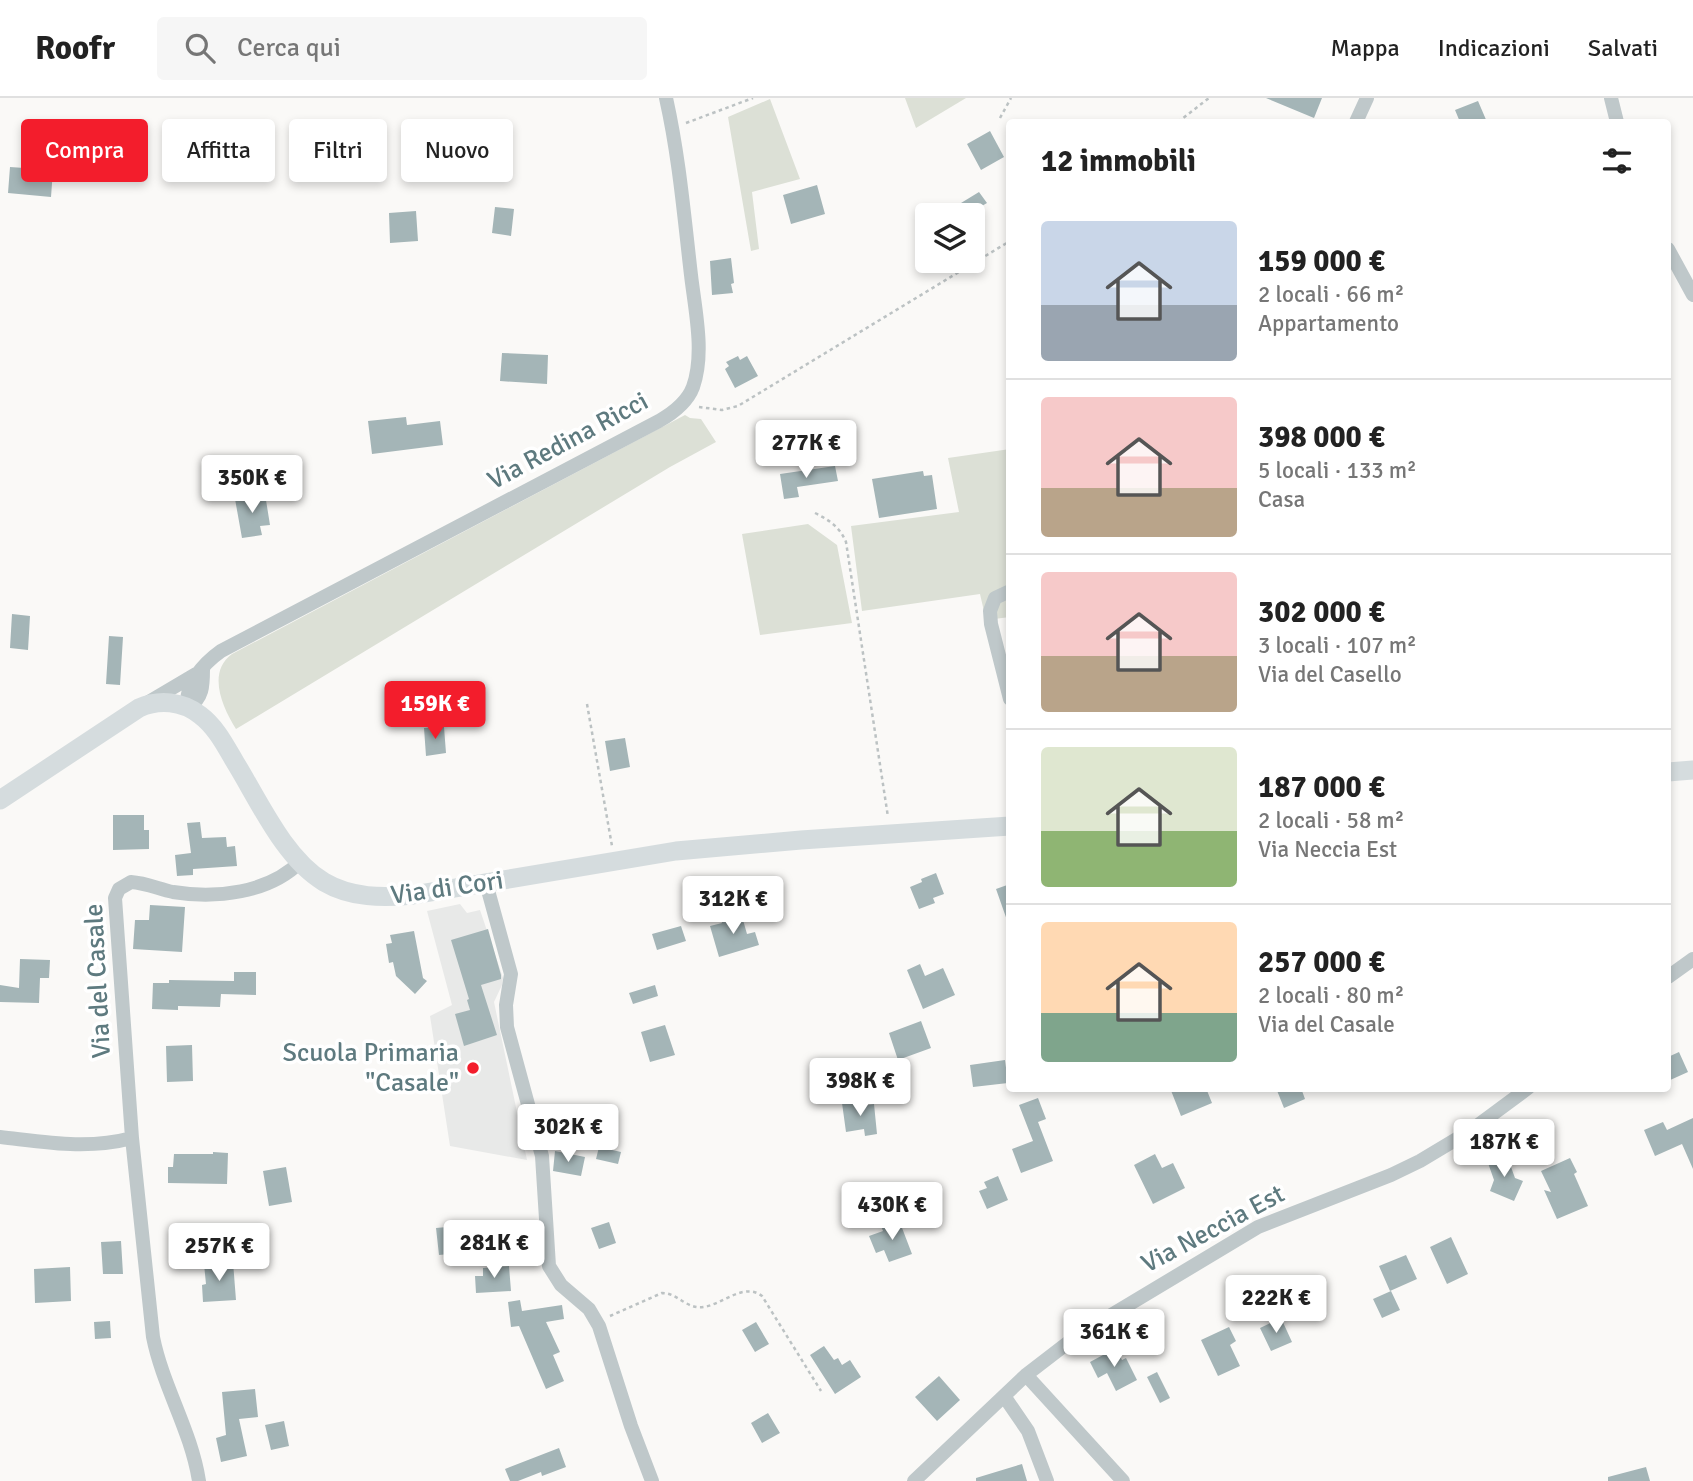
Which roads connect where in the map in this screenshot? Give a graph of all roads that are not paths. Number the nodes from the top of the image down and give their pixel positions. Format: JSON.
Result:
{"nodes":[{"id":1,"x":666,"y":98,"type":"edge"},
{"id":2,"x":1367,"y":98,"type":"edge"},
{"id":3,"x":1611,"y":98,"type":"edge"},
{"id":4,"x":1357,"y":119,"type":"edge"},
{"id":5,"x":1616,"y":119,"type":"edge"},
{"id":6,"x":1671,"y":255,"type":"edge"},
{"id":7,"x":1693,"y":295,"type":"edge"},
{"id":8,"x":1006,"y":593,"type":"edge"},
{"id":9,"x":203,"y":669,"type":"junction"},
{"id":10,"x":1006,"y":683,"type":"edge"},
{"id":11,"x":203,"y":685,"type":"junction"},
{"id":12,"x":139,"y":708,"type":"junction"},
{"id":13,"x":188,"y":708,"type":"junction"},
{"id":14,"x":213,"y":727,"type":"junction"},
{"id":15,"x":1693,"y":770,"type":"edge"},
{"id":16,"x":1671,"y":772,"type":"edge"},
{"id":17,"x":0,"y":800,"type":"edge"},
{"id":18,"x":1006,"y":826,"type":"edge"},
{"id":19,"x":300,"y":862,"type":"junction"},
{"id":20,"x":486,"y":883,"type":"junction"},
{"id":21,"x":1693,"y":959,"type":"edge"},
{"id":22,"x":1671,"y":975,"type":"edge"},
{"id":23,"x":1523,"y":1092,"type":"edge"},
{"id":24,"x":0,"y":1136,"type":"edge"},
{"id":25,"x":132,"y":1138,"type":"junction"},
{"id":26,"x":1026,"y":1375,"type":"junction"},
{"id":27,"x":1004,"y":1396,"type":"junction"},
{"id":28,"x":199,"y":1481,"type":"edge"},
{"id":29,"x":652,"y":1481,"type":"edge"},
{"id":30,"x":914,"y":1481,"type":"edge"},
{"id":31,"x":1047,"y":1481,"type":"edge"},
{"id":32,"x":1123,"y":1481,"type":"edge"}],
"edges":[{"from":1,"to":9,"type":"street","name":"Via Redina Ricci"},
{"from":2,"to":4,"type":"street"},
{"from":3,"to":5,"type":"street"},
{"from":6,"to":7,"type":"street"},
{"from":8,"to":10,"type":"street"},
{"from":9,"to":11,"type":"street"},
{"from":9,"to":12,"type":"street"},
{"from":9,"to":13,"type":"street"},
{"from":11,"to":13,"type":"street"},
{"from":11,"to":14,"type":"street"},
{"from":12,"to":13,"type":"main road"},
{"from":12,"to":17,"type":"main road"},
{"from":13,"to":14,"type":"main road","name":"Via di Cori"},
{"from":14,"to":19,"type":"main road","name":"Via di Cori"},
{"from":15,"to":16,"type":"main road"},
{"from":18,"to":20,"type":"main road","name":"Via di Cori"},
{"from":19,"to":20,"type":"main road","name":"Via di Cori"},
{"from":19,"to":25,"type":"street","name":"Via del Casale"},
{"from":20,"to":29,"type":"street"},
{"from":21,"to":22,"type":"street"},
{"from":23,"to":26,"type":"street","name":"Via Neccia Est"},
{"from":24,"to":25,"type":"street"},
{"from":25,"to":28,"type":"street","name":"Via del Casale"},
{"from":26,"to":27,"type":"street","name":"Via Neccia Est"},
{"from":26,"to":32,"type":"street"},
{"from":27,"to":30,"type":"street","name":"Via Neccia Est"},
{"from":27,"to":31,"type":"street"}]}
